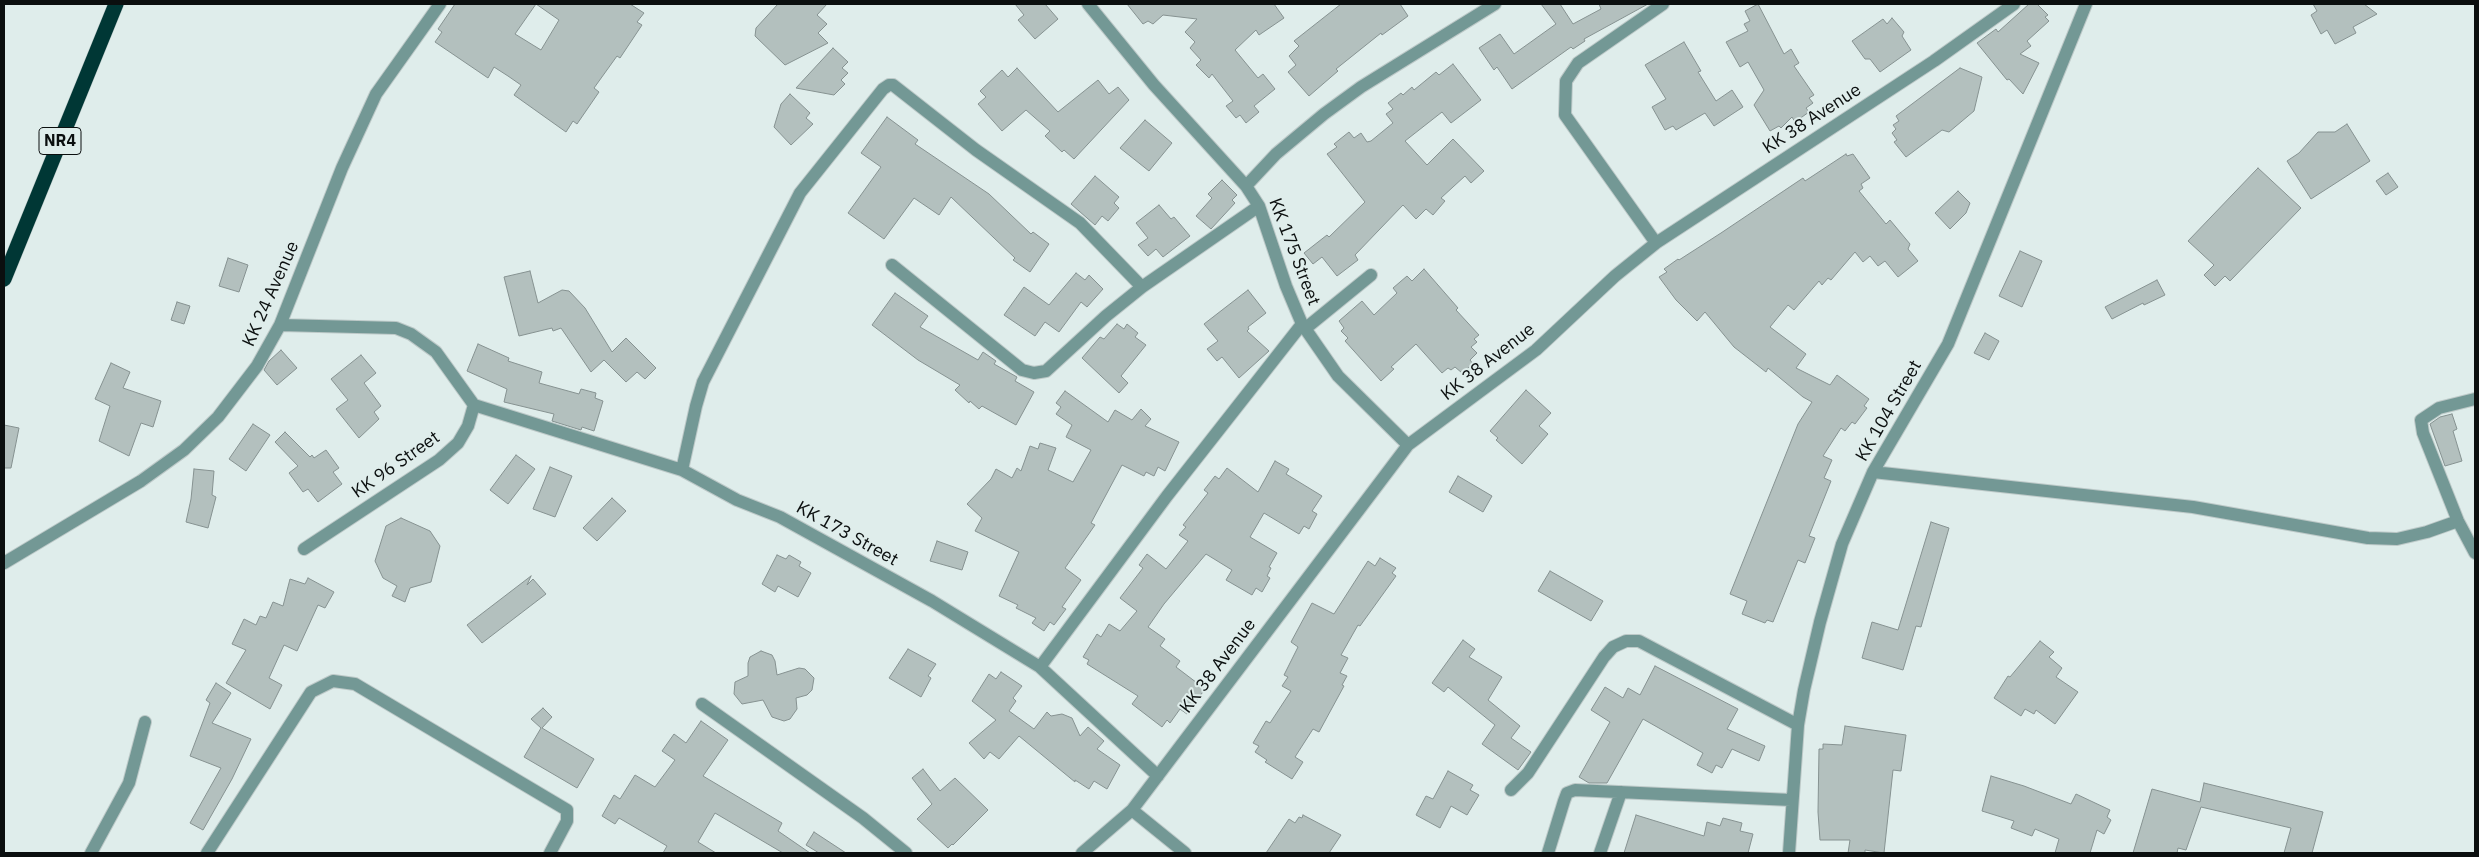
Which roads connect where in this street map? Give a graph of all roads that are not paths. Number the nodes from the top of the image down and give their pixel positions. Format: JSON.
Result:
{"nodes":[{"id":1,"x":116,"y":4,"type":"edge"},
{"id":2,"x":440,"y":4,"type":"edge"},
{"id":3,"x":1088,"y":4,"type":"edge"},
{"id":4,"x":1495,"y":4,"type":"edge"},
{"id":5,"x":1663,"y":4,"type":"edge"},
{"id":6,"x":2014,"y":4,"type":"edge"},
{"id":7,"x":2086,"y":4,"type":"edge"},
{"id":8,"x":1246,"y":186,"type":"junction"},
{"id":9,"x":1259,"y":206,"type":"junction"},
{"id":10,"x":1656,"y":243,"type":"junction"},
{"id":11,"x":892,"y":265,"type":"dead end"},
{"id":12,"x":1371,"y":275,"type":"dead end"},
{"id":13,"x":4,"y":279,"type":"edge"},
{"id":14,"x":1142,"y":287,"type":"junction"},
{"id":15,"x":280,"y":325,"type":"junction"},
{"id":16,"x":1304,"y":326,"type":"junction"},
{"id":17,"x":2475,"y":399,"type":"edge"},
{"id":18,"x":474,"y":405,"type":"junction"},
{"id":19,"x":1408,"y":445,"type":"junction"},
{"id":20,"x":682,"y":470,"type":"junction"},
{"id":21,"x":1873,"y":472,"type":"junction"},
{"id":22,"x":2458,"y":521,"type":"junction"},
{"id":23,"x":304,"y":549,"type":"dead end"},
{"id":24,"x":2475,"y":553,"type":"edge"},
{"id":25,"x":4,"y":563,"type":"edge"},
{"id":26,"x":1040,"y":667,"type":"junction"},
{"id":27,"x":702,"y":704,"type":"dead end"},
{"id":28,"x":145,"y":722,"type":"dead end"},
{"id":29,"x":1798,"y":725,"type":"junction"},
{"id":30,"x":1158,"y":776,"type":"junction"},
{"id":31,"x":1512,"y":790,"type":"dead end"},
{"id":32,"x":1621,"y":792,"type":"junction"},
{"id":33,"x":1792,"y":800,"type":"junction"},
{"id":34,"x":1132,"y":810,"type":"junction"},
{"id":35,"x":91,"y":853,"type":"edge"},
{"id":36,"x":207,"y":853,"type":"edge"},
{"id":37,"x":550,"y":853,"type":"edge"},
{"id":38,"x":906,"y":853,"type":"edge"},
{"id":39,"x":1082,"y":853,"type":"edge"},
{"id":40,"x":1185,"y":853,"type":"edge"},
{"id":41,"x":1548,"y":853,"type":"edge"},
{"id":42,"x":1600,"y":853,"type":"edge"},
{"id":43,"x":1788,"y":853,"type":"edge"}],
"edges":[{"from":1,"to":13,"type":"highway","number":"NR4"},
{"from":2,"to":15,"type":"street","name":"KK 24 Avenue"},
{"from":3,"to":8,"type":"street","name":"KK 175 Street"},
{"from":4,"to":8,"type":"street"},
{"from":5,"to":10,"type":"street"},
{"from":6,"to":10,"type":"street","name":"KK 38 Avenue"},
{"from":7,"to":21,"type":"street","name":"KK 104 Street"},
{"from":8,"to":9,"type":"street","name":"KK 175 Street"},
{"from":9,"to":14,"type":"street"},
{"from":9,"to":16,"type":"street","name":"KK 175 Street"},
{"from":10,"to":19,"type":"street","name":"KK 38 Avenue"},
{"from":11,"to":14,"type":"street"},
{"from":12,"to":16,"type":"street"},
{"from":14,"to":20,"type":"street"},
{"from":15,"to":18,"type":"street"},
{"from":15,"to":25,"type":"street","name":"KK 24 Avenue"},
{"from":16,"to":19,"type":"street","name":"KK 175 Street"},
{"from":16,"to":26,"type":"street"},
{"from":17,"to":22,"type":"street"},
{"from":18,"to":20,"type":"street","name":"KK 173 Street"},
{"from":18,"to":23,"type":"street","name":"KK 96 Street"},
{"from":19,"to":30,"type":"street","name":"KK 38 Avenue"},
{"from":20,"to":26,"type":"street","name":"KK 173 Street"},
{"from":21,"to":22,"type":"street"},
{"from":21,"to":29,"type":"street","name":"KK 104 Street"},
{"from":22,"to":24,"type":"street"},
{"from":26,"to":30,"type":"street","name":"KK 173 Street"},
{"from":27,"to":38,"type":"street"},
{"from":28,"to":35,"type":"street"},
{"from":29,"to":31,"type":"street"},
{"from":29,"to":33,"type":"street","name":"KK 104 Street"},
{"from":30,"to":34,"type":"street","name":"KK 38 Avenue"},
{"from":32,"to":33,"type":"street"},
{"from":32,"to":41,"type":"street"},
{"from":32,"to":42,"type":"street"},
{"from":33,"to":43,"type":"street","name":"KK 104 Street"},
{"from":34,"to":39,"type":"street","name":"KK 38 Avenue"},
{"from":34,"to":40,"type":"street"},
{"from":36,"to":37,"type":"street"}]}
